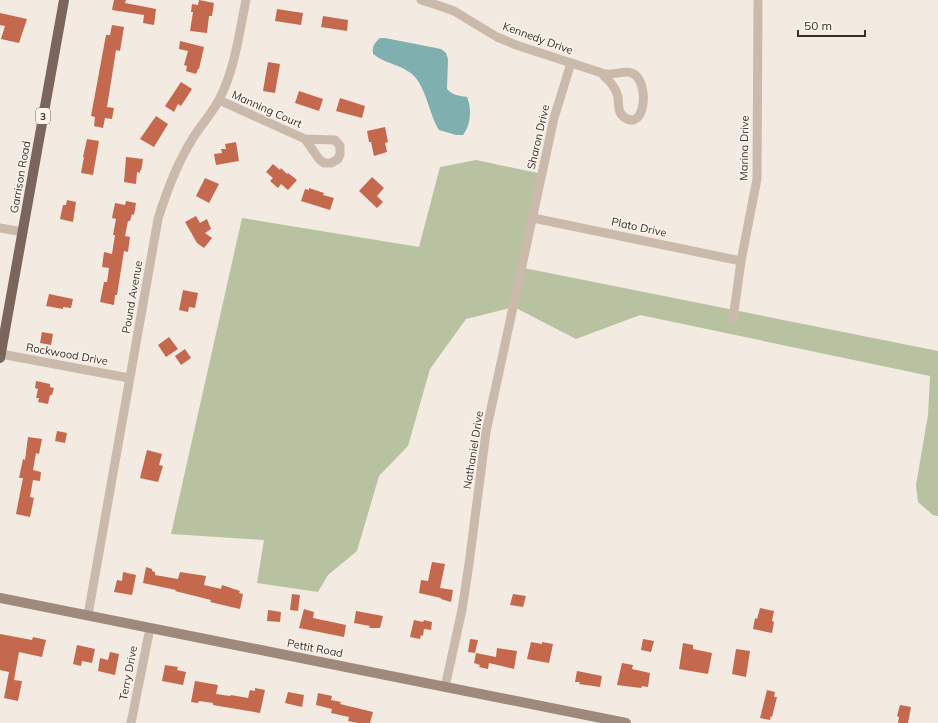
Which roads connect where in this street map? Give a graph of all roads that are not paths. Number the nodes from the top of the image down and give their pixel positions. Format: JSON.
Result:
{"nodes":[{"id":1,"x":63,"y":0,"type":"edge"},
{"id":2,"x":246,"y":0,"type":"edge"},
{"id":3,"x":421,"y":0,"type":"edge"},
{"id":4,"x":758,"y":0,"type":"edge"},
{"id":5,"x":571,"y":63,"type":"junction"},
{"id":6,"x":605,"y":74,"type":"junction"},
{"id":7,"x":219,"y":100,"type":"junction"},
{"id":8,"x":305,"y":139,"type":"dead end"},
{"id":9,"x":533,"y":218,"type":"junction"},
{"id":10,"x":0,"y":228,"type":"edge"},
{"id":11,"x":23,"y":232,"type":"junction"},
{"id":12,"x":741,"y":261,"type":"junction"},
{"id":13,"x":733,"y":319,"type":"dead end"},
{"id":14,"x":0,"y":356,"type":"edge"},
{"id":15,"x":129,"y":378,"type":"junction"},
{"id":16,"x":0,"y":598,"type":"edge"},
{"id":17,"x":88,"y":615,"type":"junction"},
{"id":18,"x":150,"y":628,"type":"junction"},
{"id":19,"x":445,"y":687,"type":"junction"},
{"id":20,"x":131,"y":723,"type":"edge"},
{"id":21,"x":626,"y":723,"type":"edge"}],
"edges":[{"from":1,"to":11,"type":"main road","name":"Garrison Road","number":"3"},
{"from":2,"to":7,"type":"street","name":"Pound Avenue"},
{"from":3,"to":5,"type":"street","name":"Kennedy Drive"},
{"from":4,"to":12,"type":"street","name":"Marina Drive"},
{"from":5,"to":6,"type":"street","name":"Kennedy Drive"},
{"from":5,"to":9,"type":"street","name":"Sharon Drive"},
{"from":6,"to":6,"type":"street","name":"Kennedy Drive"},
{"from":7,"to":8,"type":"street","name":"Manning Court"},
{"from":7,"to":15,"type":"street","name":"Pound Avenue"},
{"from":9,"to":12,"type":"street","name":"Plato Drive"},
{"from":9,"to":19,"type":"street","name":"Nathaniel Drive"},
{"from":10,"to":11,"type":"street"},
{"from":11,"to":14,"type":"main road","name":"Garrison Road","number":"3"},
{"from":12,"to":13,"type":"street","name":"Marina Drive"},
{"from":14,"to":15,"type":"street","name":"Rockwood Drive"},
{"from":15,"to":17,"type":"street","name":"Pound Avenue"},
{"from":16,"to":17,"type":"street","name":"Pettit Road"},
{"from":17,"to":18,"type":"street","name":"Pettit Road"},
{"from":18,"to":19,"type":"street","name":"Pettit Road"},
{"from":18,"to":20,"type":"street","name":"Terry Drive"},
{"from":19,"to":21,"type":"street","name":"Pettit Road"}]}
